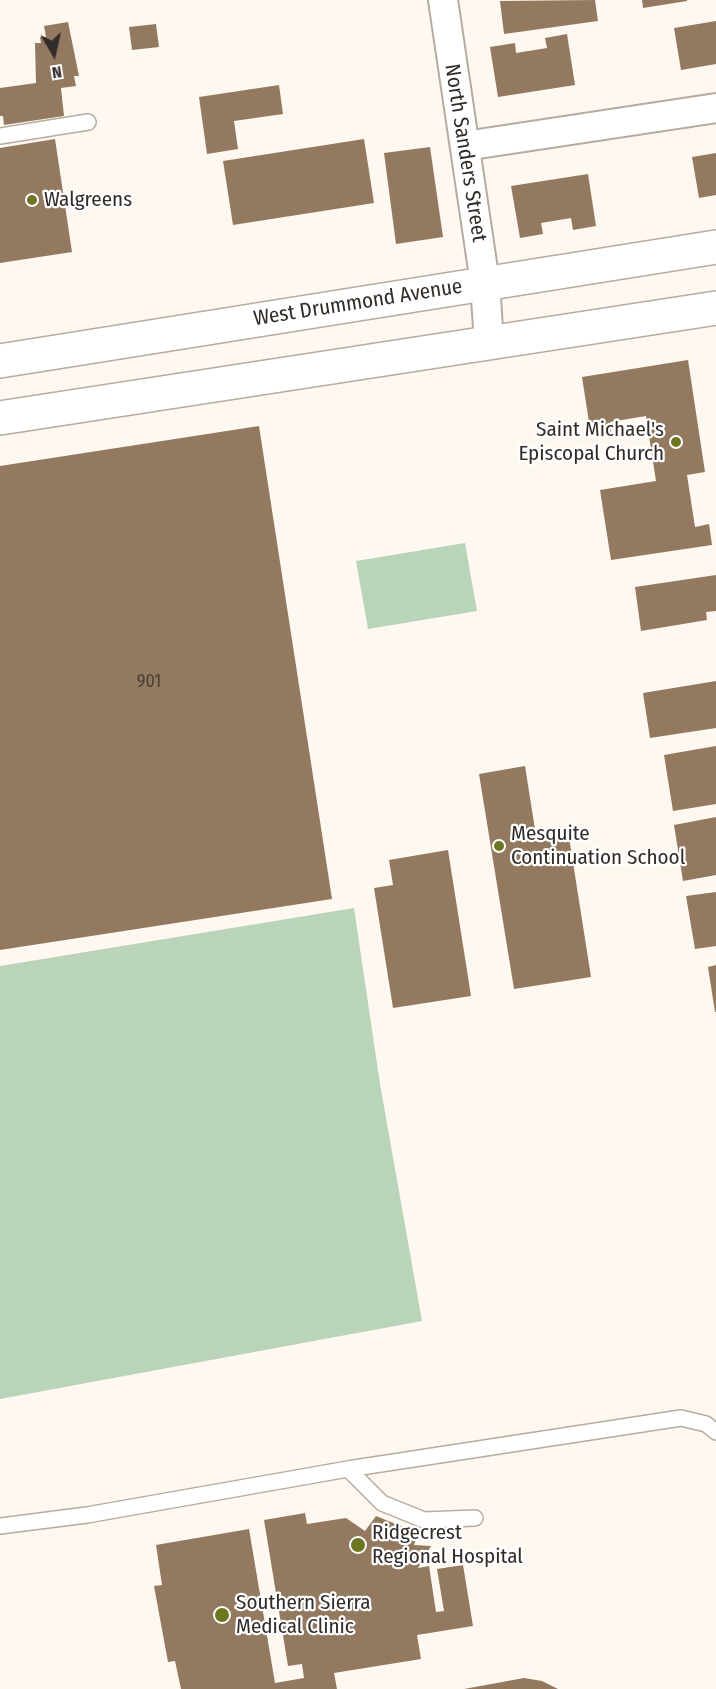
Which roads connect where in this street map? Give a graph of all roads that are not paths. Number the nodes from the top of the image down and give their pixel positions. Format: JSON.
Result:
{"nodes":[{"id":1,"x":442,"y":0,"type":"edge"},
{"id":2,"x":716,"y":108,"type":"edge"},
{"id":3,"x":88,"y":122,"type":"dead end"},
{"id":4,"x":0,"y":136,"type":"edge"},
{"id":5,"x":465,"y":146,"type":"junction"},
{"id":6,"x":716,"y":247,"type":"edge"},
{"id":7,"x":485,"y":282,"type":"junction"},
{"id":8,"x":716,"y":308,"type":"edge"},
{"id":9,"x":489,"y":343,"type":"junction"},
{"id":10,"x":0,"y":361,"type":"edge"},
{"id":11,"x":0,"y":418,"type":"edge"},
{"id":12,"x":716,"y":1432,"type":"edge"},
{"id":13,"x":348,"y":1469,"type":"junction"},
{"id":14,"x":475,"y":1518,"type":"dead end"},
{"id":15,"x":0,"y":1526,"type":"edge"}],
"edges":[{"from":1,"to":5,"type":"street","name":"North Sanders Street"},
{"from":2,"to":5,"type":"street"},
{"from":3,"to":4,"type":"lane"},
{"from":5,"to":7,"type":"street","name":"North Sanders Street"},
{"from":6,"to":7,"type":"main road","name":"West Drummond Avenue"},
{"from":7,"to":9,"type":"street","name":"North Sanders Street"},
{"from":7,"to":10,"type":"main road","name":"West Drummond Avenue"},
{"from":8,"to":9,"type":"main road"},
{"from":9,"to":11,"type":"main road"},
{"from":12,"to":13,"type":"lane"},
{"from":13,"to":14,"type":"lane"},
{"from":13,"to":15,"type":"lane"}]}
